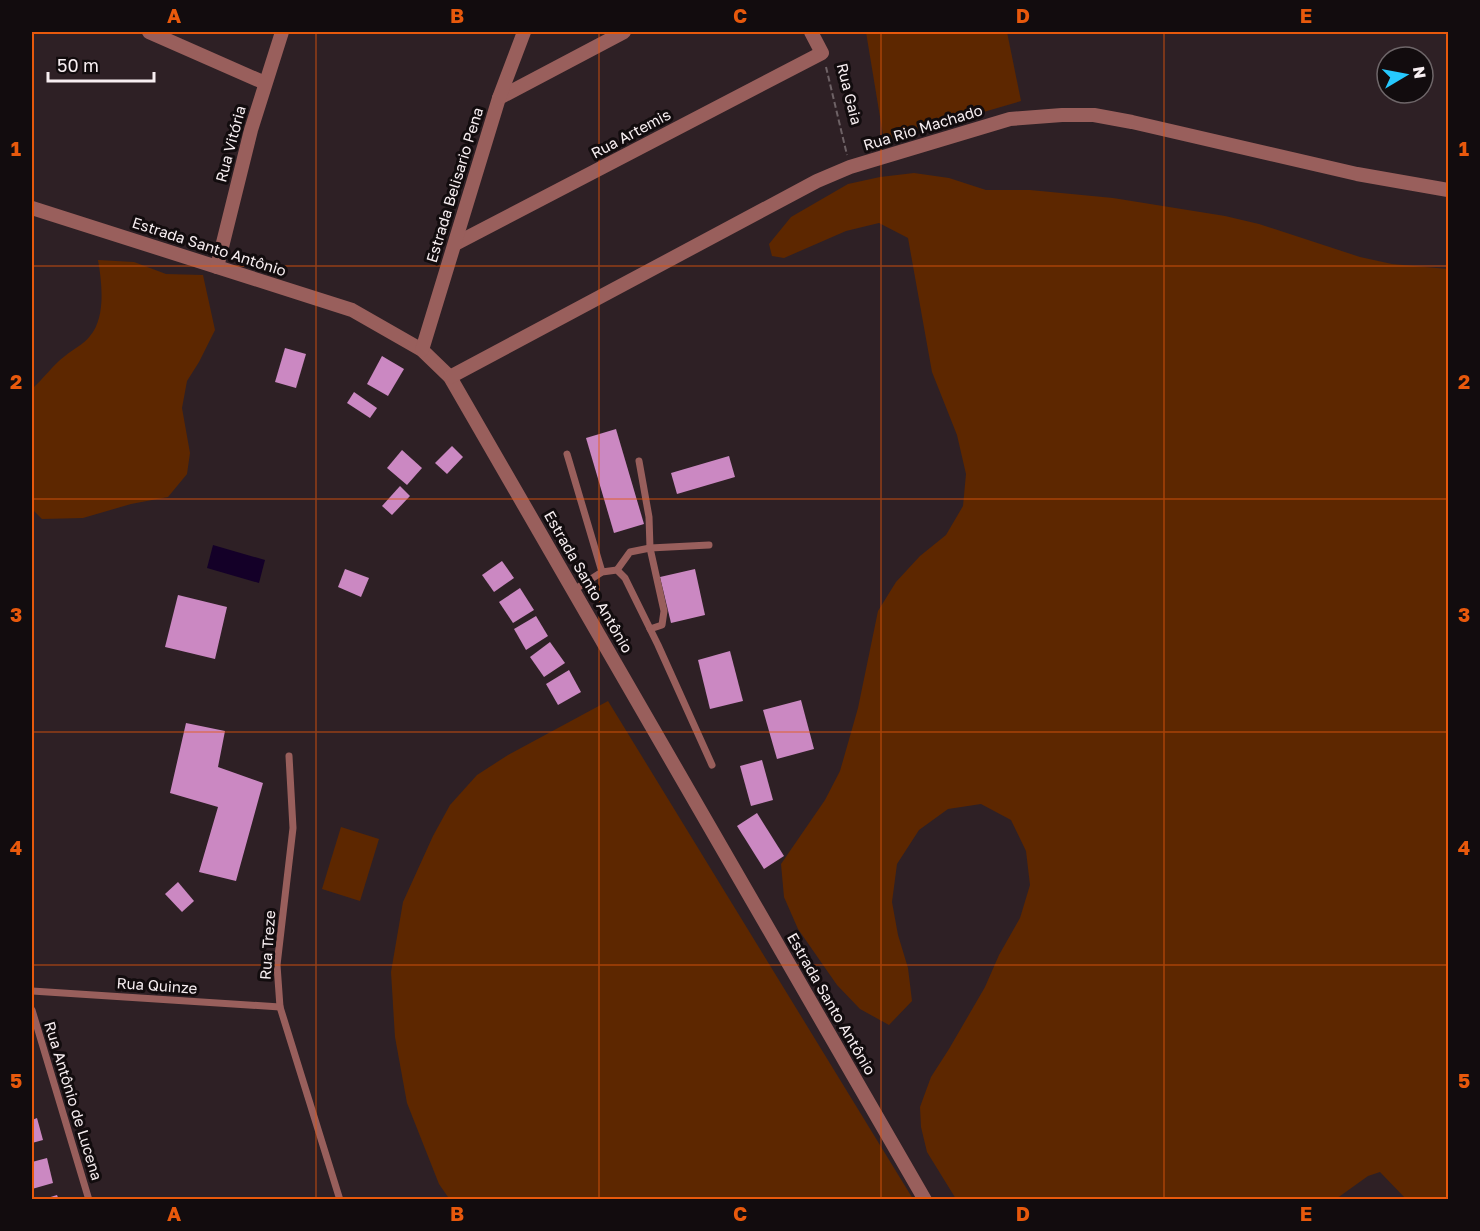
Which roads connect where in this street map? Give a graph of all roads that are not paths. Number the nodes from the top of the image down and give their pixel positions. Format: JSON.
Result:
{"nodes":[{"id":1,"x":149,"y":32,"type":"edge"},
{"id":2,"x":282,"y":32,"type":"edge"},
{"id":3,"x":524,"y":32,"type":"edge"},
{"id":4,"x":624,"y":32,"type":"edge"},
{"id":5,"x":811,"y":32,"type":"edge"},
{"id":6,"x":822,"y":53,"type":"joint"},
{"id":7,"x":265,"y":83,"type":"junction"},
{"id":8,"x":499,"y":98,"type":"junction"},
{"id":9,"x":1449,"y":190,"type":"edge"},
{"id":10,"x":32,"y":208,"type":"edge"},
{"id":11,"x":455,"y":244,"type":"junction"},
{"id":12,"x":217,"y":267,"type":"junction"},
{"id":13,"x":422,"y":350,"type":"junction"},
{"id":14,"x":450,"y":377,"type":"junction"},
{"id":15,"x":567,"y":454,"type":"dead end"},
{"id":16,"x":639,"y":461,"type":"dead end"},
{"id":17,"x":709,"y":545,"type":"dead end"},
{"id":18,"x":650,"y":548,"type":"junction"},
{"id":19,"x":617,"y":570,"type":"junction"},
{"id":20,"x":602,"y":572,"type":"junction"},
{"id":21,"x":574,"y":590,"type":"junction"},
{"id":22,"x":650,"y":630,"type":"junction"},
{"id":23,"x":290,"y":756,"type":"dead end"},
{"id":24,"x":712,"y":765,"type":"dead end"},
{"id":25,"x":32,"y":991,"type":"edge"},
{"id":26,"x":280,"y":1007,"type":"junction"},
{"id":27,"x":32,"y":1010,"type":"edge"},
{"id":28,"x":89,"y":1200,"type":"edge"},
{"id":29,"x":340,"y":1200,"type":"edge"},
{"id":30,"x":925,"y":1200,"type":"edge"}],
"edges":[{"from":1,"to":7,"type":"street"},
{"from":2,"to":7,"type":"street","name":"Rua Vitória"},
{"from":3,"to":8,"type":"street","name":"Estrada Belisario Pena"},
{"from":4,"to":8,"type":"street"},
{"from":5,"to":6,"type":"street","name":"Rua Gaia"},
{"from":6,"to":11,"type":"street","name":"Rua Artemis"},
{"from":7,"to":12,"type":"street","name":"Rua Vitória"},
{"from":8,"to":11,"type":"street","name":"Estrada Belisario Pena"},
{"from":9,"to":14,"type":"street","name":"Rua Rio Machado"},
{"from":10,"to":12,"type":"street","name":"Estrada Santo Antônio"},
{"from":11,"to":13,"type":"street","name":"Estrada Belisario Pena"},
{"from":12,"to":13,"type":"street","name":"Estrada Santo Antônio"},
{"from":13,"to":14,"type":"street","name":"Estrada Santo Antônio"},
{"from":14,"to":21,"type":"street","name":"Estrada Santo Antônio"},
{"from":15,"to":20,"type":"lane"},
{"from":16,"to":18,"type":"lane"},
{"from":17,"to":18,"type":"lane"},
{"from":18,"to":19,"type":"lane"},
{"from":18,"to":22,"type":"lane"},
{"from":19,"to":20,"type":"lane"},
{"from":19,"to":22,"type":"lane"},
{"from":20,"to":21,"type":"lane"},
{"from":21,"to":30,"type":"street","name":"Estrada Santo Antônio"},
{"from":22,"to":24,"type":"lane"},
{"from":23,"to":26,"type":"lane","name":"Rua Treze"},
{"from":25,"to":26,"type":"lane","name":"Rua Quinze"},
{"from":26,"to":29,"type":"lane","name":"Rua Treze"},
{"from":27,"to":28,"type":"lane","name":"Rua Antônio de Lucena"}]}
